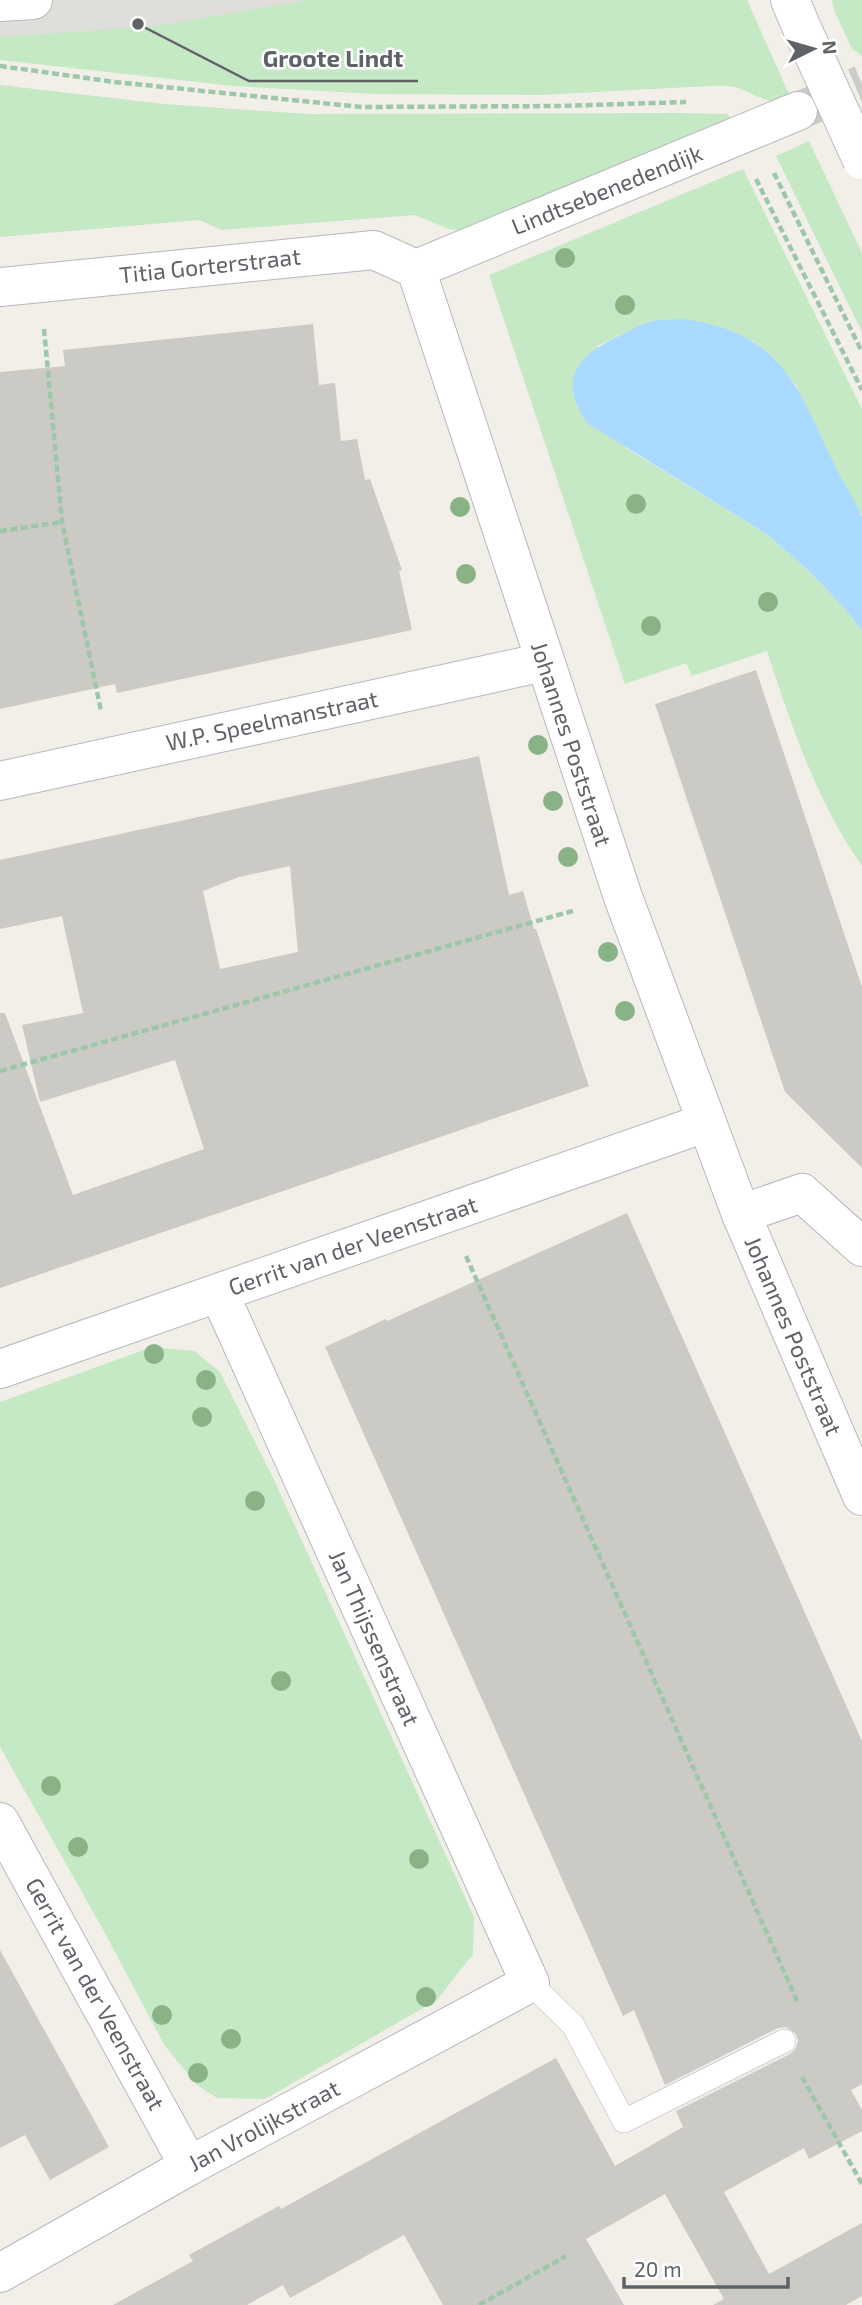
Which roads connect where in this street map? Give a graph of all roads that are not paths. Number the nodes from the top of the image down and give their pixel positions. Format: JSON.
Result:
{"nodes":[{"id":1,"x":33,"y":0,"type":"edge"},
{"id":2,"x":0,"y":2,"type":"edge"},
{"id":3,"x":797,"y":16,"type":"edge"},
{"id":4,"x":798,"y":111,"type":"tunnel mouth"},
{"id":5,"x":862,"y":160,"type":"edge"},
{"id":6,"x":416,"y":269,"type":"junction"},
{"id":7,"x":0,"y":287,"type":"edge"},
{"id":8,"x":544,"y":662,"type":"junction"},
{"id":9,"x":0,"y":780,"type":"edge"},
{"id":10,"x":705,"y":1123,"type":"junction"},
{"id":11,"x":741,"y":1214,"type":"junction"},
{"id":12,"x":862,"y":1247,"type":"edge"},
{"id":13,"x":219,"y":1293,"type":"junction"},
{"id":14,"x":0,"y":1369,"type":"edge"},
{"id":15,"x":862,"y":1496,"type":"edge"},
{"id":16,"x":0,"y":1822,"type":"edge"},
{"id":17,"x":530,"y":1983,"type":"junction"},
{"id":18,"x":784,"y":2041,"type":"road end"},
{"id":19,"x":189,"y":2166,"type":"junction"},
{"id":20,"x":0,"y":2273,"type":"edge"}],
"edges":[{"from":1,"to":2,"type":"street"},
{"from":3,"to":5,"type":"street","bridge":true},
{"from":4,"to":6,"type":"street","name":"Lindtsebenedendijk"},
{"from":6,"to":7,"type":"street","name":"Titia Gorterstraat"},
{"from":6,"to":8,"type":"street","name":"Johannes Poststraat"},
{"from":8,"to":9,"type":"street","name":"W.P. Speelmanstraat"},
{"from":8,"to":10,"type":"street","name":"Johannes Poststraat"},
{"from":10,"to":11,"type":"street","name":"Johannes Poststraat"},
{"from":10,"to":13,"type":"street","name":"Gerrit van der Veenstraat"},
{"from":11,"to":12,"type":"street","name":"Johannes Poststraat"},
{"from":11,"to":15,"type":"street","name":"Johannes Poststraat"},
{"from":13,"to":14,"type":"street","name":"Gerrit van der Veenstraat"},
{"from":13,"to":17,"type":"street","name":"Jan Thijssenstraat"},
{"from":16,"to":19,"type":"street","name":"Gerrit van der Veenstraat"},
{"from":17,"to":18,"type":"lane"},
{"from":17,"to":19,"type":"street","name":"Jan Vrolijkstraat"},
{"from":19,"to":20,"type":"street","name":"Jan Vrolijkstraat"}]}
